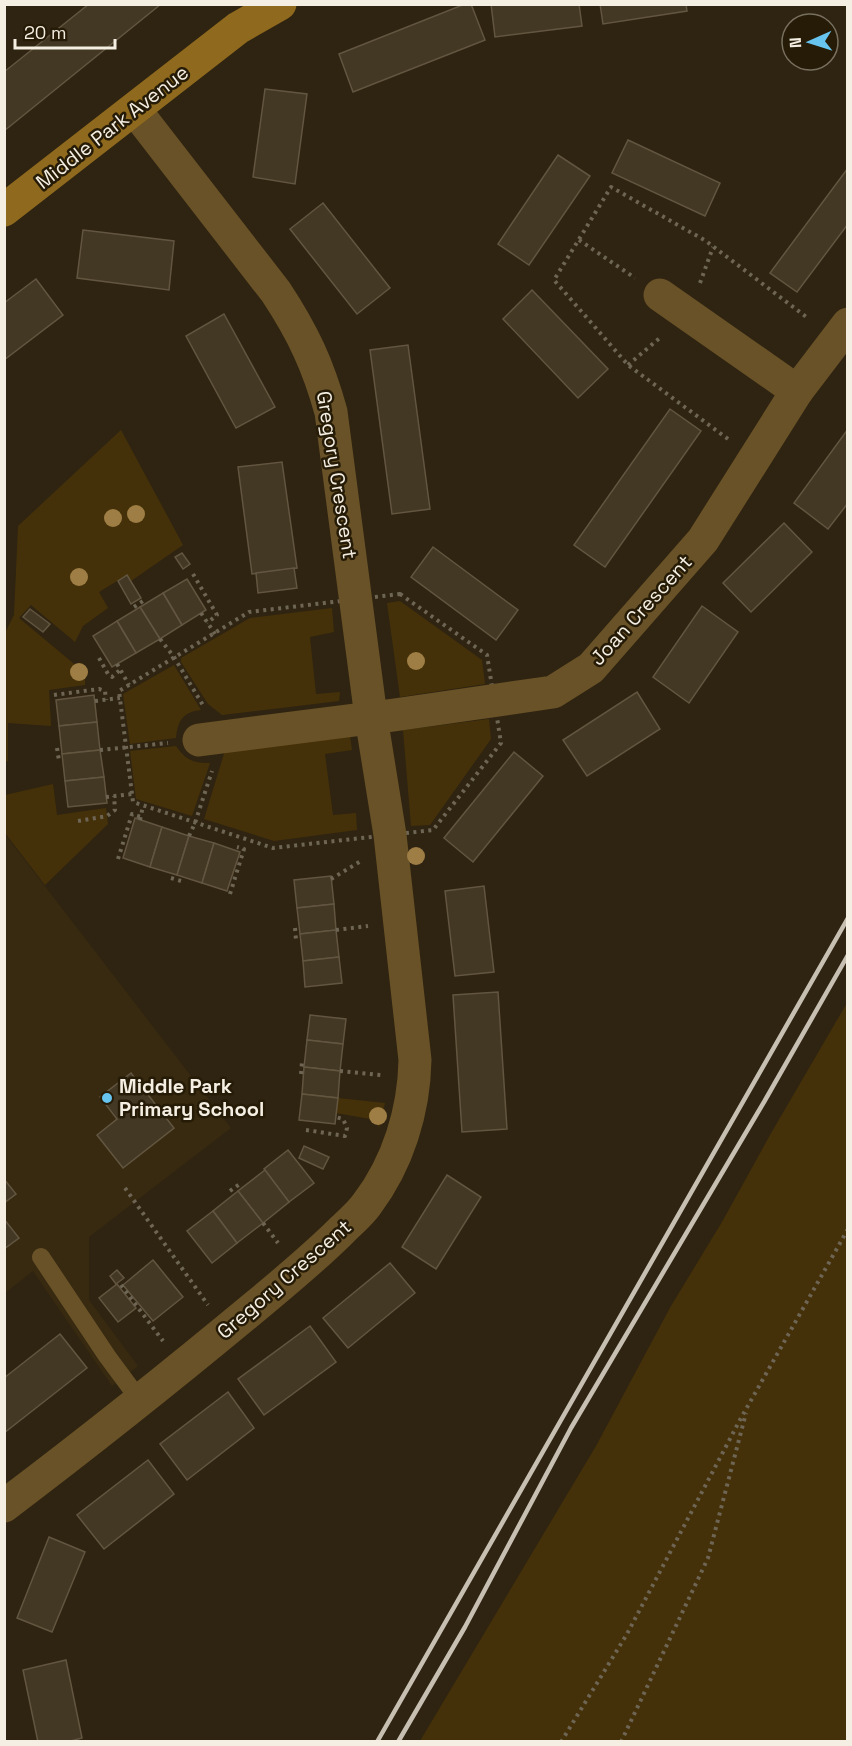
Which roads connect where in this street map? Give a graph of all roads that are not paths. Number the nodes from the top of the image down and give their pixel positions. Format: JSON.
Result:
{"nodes":[{"id":1,"x":280,"y":4,"type":"edge"},
{"id":2,"x":135,"y":110,"type":"junction"},
{"id":3,"x":4,"y":210,"type":"edge"},
{"id":4,"x":660,"y":295,"type":"road end"},
{"id":5,"x":848,"y":324,"type":"edge"},
{"id":6,"x":797,"y":391,"type":"junction"},
{"id":7,"x":371,"y":717,"type":"junction"},
{"id":8,"x":199,"y":740,"type":"road end"},
{"id":9,"x":41,"y":1257,"type":"dead end"},
{"id":10,"x":141,"y":1402,"type":"junction"},
{"id":11,"x":4,"y":1506,"type":"edge"}],
"edges":[{"from":1,"to":2,"type":"street","name":"Middle Park Avenue"},
{"from":2,"to":3,"type":"street","name":"Middle Park Avenue"},
{"from":2,"to":7,"type":"street","name":"Gregory Crescent"},
{"from":4,"to":6,"type":"street"},
{"from":5,"to":6,"type":"street","name":"Joan Crescent"},
{"from":6,"to":7,"type":"street","name":"Joan Crescent"},
{"from":7,"to":8,"type":"street"},
{"from":7,"to":10,"type":"street","name":"Gregory Crescent"},
{"from":9,"to":10,"type":"lane"},
{"from":10,"to":11,"type":"street","name":"Gregory Crescent"}]}
